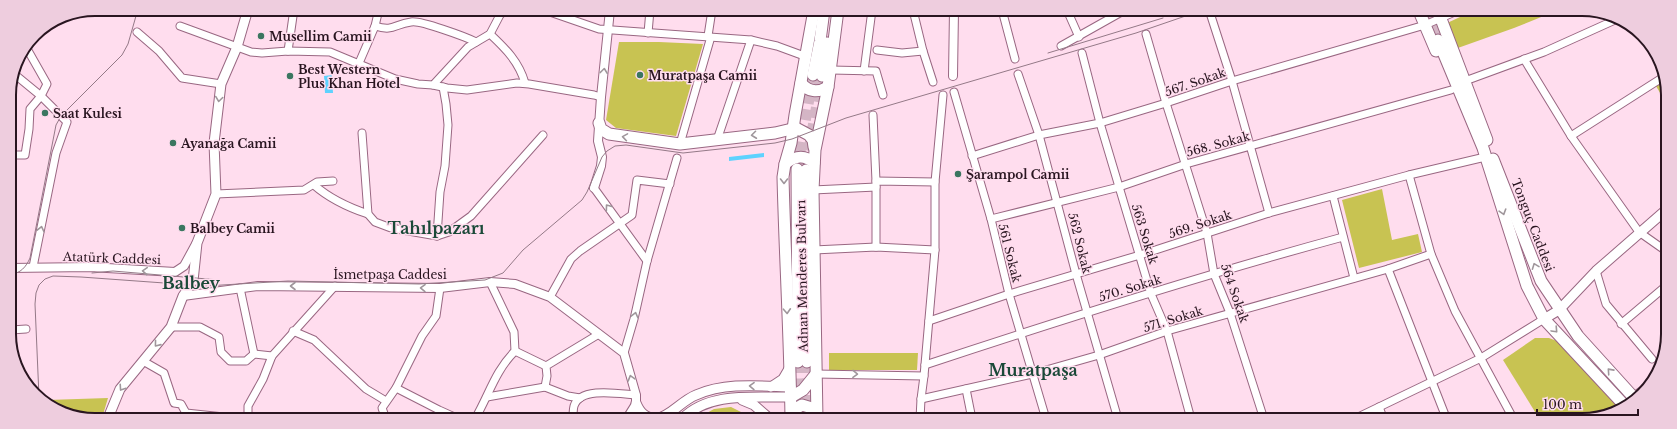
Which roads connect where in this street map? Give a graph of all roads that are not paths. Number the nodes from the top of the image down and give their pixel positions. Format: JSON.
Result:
{"nodes":[{"id":1,"x":246,"y":16,"type":"edge"},
{"id":2,"x":293,"y":16,"type":"edge"},
{"id":3,"x":377,"y":16,"type":"edge"},
{"id":4,"x":499,"y":16,"type":"edge"},
{"id":5,"x":561,"y":16,"type":"edge"},
{"id":6,"x":609,"y":16,"type":"edge"},
{"id":7,"x":649,"y":16,"type":"edge"},
{"id":8,"x":711,"y":16,"type":"edge"},
{"id":9,"x":813,"y":16,"type":"edge"},
{"id":10,"x":823,"y":16,"type":"edge"},
{"id":11,"x":831,"y":16,"type":"edge"},
{"id":12,"x":836,"y":16,"type":"edge"},
{"id":13,"x":871,"y":16,"type":"edge"},
{"id":14,"x":914,"y":16,"type":"edge"},
{"id":15,"x":954,"y":16,"type":"edge"},
{"id":16,"x":1003,"y":16,"type":"edge"},
{"id":17,"x":1071,"y":16,"type":"edge"},
{"id":18,"x":1114,"y":16,"type":"edge"},
{"id":19,"x":1211,"y":16,"type":"dead end"},
{"id":20,"x":1421,"y":16,"type":"edge"},
{"id":21,"x":1436,"y":16,"type":"edge"},
{"id":22,"x":1440,"y":16,"type":"edge"},
{"id":23,"x":1611,"y":22,"type":"edge"},
{"id":24,"x":1425,"y":25,"type":"junction"},
{"id":25,"x":180,"y":26,"type":"dead end"},
{"id":26,"x":374,"y":26,"type":"junction"},
{"id":27,"x":608,"y":30,"type":"junction"},
{"id":28,"x":138,"y":32,"type":"dead end"},
{"id":29,"x":648,"y":33,"type":"junction"},
{"id":30,"x":490,"y":34,"type":"junction"},
{"id":31,"x":1146,"y":34,"type":"dead end"},
{"id":32,"x":708,"y":36,"type":"junction"},
{"id":33,"x":1079,"y":36,"type":"junction"},
{"id":34,"x":751,"y":40,"type":"junction"},
{"id":35,"x":476,"y":42,"type":"junction"},
{"id":36,"x":1061,"y":46,"type":"dead end"},
{"id":37,"x":237,"y":47,"type":"junction"},
{"id":38,"x":877,"y":50,"type":"dead end"},
{"id":39,"x":288,"y":51,"type":"junction"},
{"id":40,"x":923,"y":51,"type":"junction"},
{"id":41,"x":29,"y":52,"type":"edge"},
{"id":42,"x":1082,"y":53,"type":"dead end"},
{"id":43,"x":807,"y":57,"type":"junction"},
{"id":44,"x":1014,"y":59,"type":"dead end"},
{"id":45,"x":1524,"y":59,"type":"junction"},
{"id":46,"x":359,"y":64,"type":"junction"},
{"id":47,"x":864,"y":71,"type":"junction"},
{"id":48,"x":822,"y":74,"type":"junction"},
{"id":49,"x":1018,"y":74,"type":"dead end"},
{"id":50,"x":953,"y":76,"type":"dead end"},
{"id":51,"x":18,"y":78,"type":"edge"},
{"id":52,"x":1659,"y":80,"type":"edge"},
{"id":53,"x":1232,"y":81,"type":"junction"},
{"id":54,"x":1465,"y":81,"type":"junction"},
{"id":55,"x":933,"y":82,"type":"dead end"},
{"id":56,"x":526,"y":83,"type":"junction"},
{"id":57,"x":801,"y":83,"type":"junction"},
{"id":58,"x":221,"y":84,"type":"junction"},
{"id":59,"x":433,"y":85,"type":"junction"},
{"id":60,"x":443,"y":87,"type":"junction"},
{"id":61,"x":828,"y":87,"type":"junction"},
{"id":62,"x":1451,"y":90,"type":"junction"},
{"id":63,"x":954,"y":92,"type":"dead end"},
{"id":64,"x":883,"y":95,"type":"dead end"},
{"id":65,"x":943,"y":95,"type":"dead end"},
{"id":66,"x":41,"y":96,"type":"junction"},
{"id":67,"x":601,"y":97,"type":"junction"},
{"id":68,"x":1166,"y":104,"type":"junction"},
{"id":69,"x":795,"y":115,"type":"junction"},
{"id":70,"x":873,"y":115,"type":"dead end"},
{"id":71,"x":1100,"y":123,"type":"junction"},
{"id":72,"x":599,"y":124,"type":"junction"},
{"id":73,"x":793,"y":128,"type":"junction"},
{"id":74,"x":362,"y":133,"type":"dead end"},
{"id":75,"x":775,"y":133,"type":"junction"},
{"id":76,"x":544,"y":135,"type":"dead end"},
{"id":77,"x":1039,"y":135,"type":"junction"},
{"id":78,"x":1571,"y":136,"type":"junction"},
{"id":79,"x":717,"y":140,"type":"junction"},
{"id":80,"x":680,"y":144,"type":"junction"},
{"id":81,"x":1251,"y":146,"type":"junction"},
{"id":82,"x":815,"y":150,"type":"junction"},
{"id":83,"x":1482,"y":153,"type":"junction"},
{"id":84,"x":16,"y":155,"type":"edge"},
{"id":85,"x":972,"y":156,"type":"junction"},
{"id":86,"x":677,"y":158,"type":"dead end"},
{"id":87,"x":785,"y":164,"type":"junction"},
{"id":88,"x":1186,"y":164,"type":"junction"},
{"id":89,"x":806,"y":167,"type":"junction"},
{"id":90,"x":1499,"y":174,"type":"junction"},
{"id":91,"x":1409,"y":175,"type":"junction"},
{"id":92,"x":333,"y":181,"type":"dead end"},
{"id":93,"x":935,"y":182,"type":"junction"},
{"id":94,"x":314,"y":184,"type":"junction"},
{"id":95,"x":670,"y":184,"type":"junction"},
{"id":96,"x":876,"y":184,"type":"junction"},
{"id":97,"x":1119,"y":187,"type":"junction"},
{"id":98,"x":594,"y":188,"type":"joint"},
{"id":99,"x":813,"y":190,"type":"junction"},
{"id":100,"x":216,"y":194,"type":"junction"},
{"id":101,"x":1332,"y":196,"type":"junction"},
{"id":102,"x":1058,"y":202,"type":"junction"},
{"id":103,"x":1269,"y":213,"type":"junction"},
{"id":104,"x":1661,"y":214,"type":"edge"},
{"id":105,"x":369,"y":217,"type":"junction"},
{"id":106,"x":991,"y":220,"type":"junction"},
{"id":107,"x":620,"y":223,"type":"junction"},
{"id":108,"x":1639,"y":232,"type":"junction"},
{"id":109,"x":1207,"y":233,"type":"junction"},
{"id":110,"x":437,"y":236,"type":"junction"},
{"id":111,"x":1343,"y":237,"type":"junction"},
{"id":112,"x":197,"y":243,"type":"junction"},
{"id":113,"x":876,"y":247,"type":"junction"},
{"id":114,"x":1661,"y":247,"type":"edge"},
{"id":115,"x":814,"y":250,"type":"junction"},
{"id":116,"x":935,"y":250,"type":"junction"},
{"id":117,"x":1431,"y":254,"type":"junction"},
{"id":118,"x":1140,"y":256,"type":"junction"},
{"id":119,"x":648,"y":261,"type":"junction"},
{"id":120,"x":33,"y":267,"type":"junction"},
{"id":121,"x":16,"y":268,"type":"edge"},
{"id":122,"x":1388,"y":269,"type":"junction"},
{"id":123,"x":1596,"y":271,"type":"junction"},
{"id":124,"x":1076,"y":274,"type":"junction"},
{"id":125,"x":1214,"y":274,"type":"junction"},
{"id":126,"x":1354,"y":278,"type":"junction"},
{"id":127,"x":490,"y":282,"type":"junction"},
{"id":128,"x":335,"y":286,"type":"junction"},
{"id":129,"x":240,"y":288,"type":"junction"},
{"id":130,"x":440,"y":288,"type":"junction"},
{"id":131,"x":1661,"y":290,"type":"edge"},
{"id":132,"x":1009,"y":294,"type":"junction"},
{"id":133,"x":1151,"y":294,"type":"junction"},
{"id":134,"x":183,"y":296,"type":"junction"},
{"id":135,"x":550,"y":297,"type":"junction"},
{"id":136,"x":1559,"y":310,"type":"junction"},
{"id":137,"x":1087,"y":312,"type":"junction"},
{"id":138,"x":1230,"y":313,"type":"junction"},
{"id":139,"x":1544,"y":319,"type":"junction"},
{"id":140,"x":929,"y":321,"type":"junction"},
{"id":141,"x":1621,"y":324,"type":"junction"},
{"id":142,"x":172,"y":327,"type":"junction"},
{"id":143,"x":26,"y":329,"type":"dead end"},
{"id":144,"x":16,"y":330,"type":"edge"},
{"id":145,"x":293,"y":331,"type":"junction"},
{"id":146,"x":1167,"y":331,"type":"junction"},
{"id":147,"x":599,"y":334,"type":"junction"},
{"id":148,"x":1020,"y":334,"type":"junction"},
{"id":149,"x":515,"y":351,"type":"junction"},
{"id":150,"x":624,"y":353,"type":"junction"},
{"id":151,"x":254,"y":354,"type":"junction"},
{"id":152,"x":1099,"y":355,"type":"junction"},
{"id":153,"x":272,"y":356,"type":"junction"},
{"id":154,"x":1481,"y":358,"type":"junction"},
{"id":155,"x":1652,"y":358,"type":"dead end"},
{"id":156,"x":143,"y":361,"type":"junction"},
{"id":157,"x":799,"y":363,"type":"junction"},
{"id":158,"x":925,"y":365,"type":"junction"},
{"id":159,"x":546,"y":366,"type":"junction"},
{"id":160,"x":816,"y":374,"type":"junction"},
{"id":161,"x":1032,"y":374,"type":"junction"},
{"id":162,"x":924,"y":376,"type":"junction"},
{"id":163,"x":1432,"y":382,"type":"junction"},
{"id":164,"x":545,"y":387,"type":"junction"},
{"id":165,"x":771,"y":387,"type":"junction"},
{"id":166,"x":396,"y":388,"type":"junction"},
{"id":167,"x":966,"y":389,"type":"junction"},
{"id":168,"x":803,"y":390,"type":"junction"},
{"id":169,"x":791,"y":392,"type":"junction"},
{"id":170,"x":1632,"y":395,"type":"edge"},
{"id":171,"x":487,"y":397,"type":"junction"},
{"id":172,"x":580,"y":398,"type":"junction"},
{"id":173,"x":739,"y":398,"type":"junction"},
{"id":174,"x":636,"y":399,"type":"junction"},
{"id":175,"x":921,"y":399,"type":"junction"},
{"id":176,"x":386,"y":401,"type":"junction"},
{"id":177,"x":1621,"y":402,"type":"edge"},
{"id":178,"x":1379,"y":407,"type":"junction"},
{"id":179,"x":110,"y":413,"type":"edge"},
{"id":180,"x":186,"y":413,"type":"edge"},
{"id":181,"x":248,"y":413,"type":"edge"},
{"id":182,"x":384,"y":413,"type":"edge"},
{"id":183,"x":446,"y":413,"type":"edge"},
{"id":184,"x":478,"y":413,"type":"edge"},
{"id":185,"x":573,"y":413,"type":"edge"},
{"id":186,"x":629,"y":413,"type":"edge"},
{"id":187,"x":639,"y":413,"type":"edge"},
{"id":188,"x":642,"y":413,"type":"edge"},
{"id":189,"x":666,"y":413,"type":"edge"},
{"id":190,"x":688,"y":413,"type":"edge"},
{"id":191,"x":763,"y":413,"type":"edge"},
{"id":192,"x":792,"y":413,"type":"edge"},
{"id":193,"x":795,"y":413,"type":"edge"},
{"id":194,"x":816,"y":413,"type":"edge"},
{"id":195,"x":817,"y":413,"type":"edge"},
{"id":196,"x":817,"y":413,"type":"edge"},
{"id":197,"x":920,"y":413,"type":"edge"},
{"id":198,"x":971,"y":413,"type":"edge"},
{"id":199,"x":1044,"y":413,"type":"edge"},
{"id":200,"x":1116,"y":413,"type":"edge"},
{"id":201,"x":1188,"y":413,"type":"edge"},
{"id":202,"x":1262,"y":413,"type":"edge"},
{"id":203,"x":1367,"y":413,"type":"edge"},
{"id":204,"x":1381,"y":413,"type":"edge"},
{"id":205,"x":1444,"y":413,"type":"edge"},
{"id":206,"x":1510,"y":413,"type":"edge"}],
"edges":[{"from":1,"to":37,"type":"main road"},
{"from":2,"to":39,"type":"street"},
{"from":3,"to":26,"type":"street"},
{"from":4,"to":30,"type":"street"},
{"from":5,"to":27,"type":"street"},
{"from":6,"to":27,"type":"street"},
{"from":7,"to":29,"type":"street"},
{"from":8,"to":32,"type":"street"},
{"from":9,"to":43,"type":"main road","name":"Adnan Menderes Bulvarı"},
{"from":10,"to":48,"type":"main road"},
{"from":11,"to":48,"type":"main road"},
{"from":12,"to":48,"type":"main road"},
{"from":13,"to":47,"type":"street"},
{"from":14,"to":40,"type":"street"},
{"from":15,"to":50,"type":"street"},
{"from":16,"to":44,"type":"street"},
{"from":17,"to":33,"type":"street"},
{"from":18,"to":33,"type":"street"},
{"from":19,"to":53,"type":"street"},
{"from":20,"to":24,"type":"main road"},
{"from":21,"to":24,"type":"street","name":"567. Sokak"},
{"from":22,"to":54,"type":"main road"},
{"from":23,"to":45,"type":"street"},
{"from":24,"to":53,"type":"street","name":"567. Sokak"},
{"from":24,"to":62,"type":"main road"},
{"from":25,"to":37,"type":"street"},
{"from":26,"to":35,"type":"street"},
{"from":26,"to":46,"type":"street"},
{"from":27,"to":29,"type":"street"},
{"from":67,"to":27,"type":"street","one_way":true},
{"from":28,"to":58,"type":"street"},
{"from":29,"to":32,"type":"street"},
{"from":30,"to":35,"type":"street"},
{"from":30,"to":56,"type":"street"},
{"from":31,"to":68,"type":"street","name":"564 Sokak"},
{"from":32,"to":34,"type":"street"},
{"from":32,"to":80,"type":"street"},
{"from":33,"to":36,"type":"street"},
{"from":34,"to":43,"type":"street"},
{"from":34,"to":79,"type":"street"},
{"from":35,"to":59,"type":"street"},
{"from":37,"to":39,"type":"street"},
{"from":37,"to":58,"type":"main road"},
{"from":38,"to":40,"type":"street"},
{"from":39,"to":46,"type":"street"},
{"from":40,"to":55,"type":"street"},
{"from":41,"to":66,"type":"street"},
{"from":42,"to":71,"type":"street","name":"563 Sokak"},
{"from":43,"to":57,"type":"main road","name":"Adnan Menderes Bulvarı"},
{"from":45,"to":54,"type":"street"},
{"from":45,"to":78,"type":"street"},
{"from":46,"to":59,"type":"street"},
{"from":47,"to":48,"type":"street"},
{"from":47,"to":64,"type":"street"},
{"from":48,"to":61,"type":"main road","name":"Adnan Menderes Bulvarı"},
{"from":49,"to":77,"type":"street","name":"562 Sokak"},
{"from":51,"to":66,"type":"street"},
{"from":52,"to":78,"type":"street"},
{"from":53,"to":68,"type":"street","name":"567. Sokak"},
{"from":53,"to":81,"type":"street"},
{"from":54,"to":90,"type":"main road"},
{"from":56,"to":60,"type":"street"},
{"from":56,"to":67,"type":"street"},
{"from":57,"to":61,"type":"main road"},
{"from":57,"to":69,"type":"main road","name":"Adnan Menderes Bulvarı"},
{"from":58,"to":100,"type":"main road","one_way":true},
{"from":59,"to":60,"type":"street"},
{"from":60,"to":110,"type":"street"},
{"from":61,"to":82,"type":"main road","name":"Adnan Menderes Bulvarı"},
{"from":62,"to":81,"type":"street","name":"568. Sokak"},
{"from":62,"to":83,"type":"main road"},
{"from":63,"to":85,"type":"street","name":"561 Sokak"},
{"from":65,"to":93,"type":"street"},
{"from":66,"to":84,"type":"street"},
{"from":120,"to":66,"type":"street","one_way":true},
{"from":67,"to":72,"type":"street"},
{"from":68,"to":71,"type":"street","name":"567. Sokak"},
{"from":68,"to":88,"type":"street","name":"564 Sokak"},
{"from":69,"to":73,"type":"main road","name":"Adnan Menderes Bulvarı"},
{"from":69,"to":75,"type":"main road"},
{"from":70,"to":96,"type":"street"},
{"from":71,"to":77,"type":"street","name":"567. Sokak"},
{"from":71,"to":97,"type":"street","name":"563 Sokak"},
{"from":80,"to":72,"type":"main road","one_way":true},
{"from":72,"to":98,"type":"street"},
{"from":73,"to":75,"type":"main road"},
{"from":73,"to":82,"type":"main road"},
{"from":73,"to":87,"type":"main road","name":"Adnan Menderes Bulvarı"},
{"from":74,"to":105,"type":"street"},
{"from":75,"to":79,"type":"main road","one_way":true},
{"from":76,"to":110,"type":"street"},
{"from":77,"to":85,"type":"street","name":"567. Sokak"},
{"from":77,"to":102,"type":"street","name":"562 Sokak"},
{"from":78,"to":108,"type":"street"},
{"from":79,"to":80,"type":"main road"},
{"from":81,"to":88,"type":"street","name":"568. Sokak"},
{"from":81,"to":103,"type":"street"},
{"from":82,"to":89,"type":"main road","name":"Adnan Menderes Bulvarı"},
{"from":83,"to":90,"type":"main road","name":"Tonguç Caddesi"},
{"from":83,"to":91,"type":"street","name":"569. Sokak"},
{"from":83,"to":139,"type":"main road","one_way":true},
{"from":85,"to":106,"type":"street","name":"561 Sokak"},
{"from":86,"to":95,"type":"street"},
{"from":87,"to":89,"type":"main road"},
{"from":87,"to":157,"type":"main road","name":"Adnan Menderes Bulvarı","one_way":true},
{"from":88,"to":97,"type":"street","name":"568. Sokak"},
{"from":88,"to":109,"type":"street","name":"564 Sokak"},
{"from":89,"to":99,"type":"main road","name":"Adnan Menderes Bulvarı"},
{"from":89,"to":157,"type":"main road","name":"Adnan Menderes Bulvarı"},
{"from":136,"to":90,"type":"main road","name":"Tonguç Caddesi","one_way":true},
{"from":91,"to":101,"type":"street","name":"569. Sokak"},
{"from":91,"to":117,"type":"street"},
{"from":92,"to":94,"type":"street"},
{"from":93,"to":96,"type":"street"},
{"from":93,"to":116,"type":"street"},
{"from":94,"to":100,"type":"street"},
{"from":94,"to":105,"type":"street"},
{"from":95,"to":107,"type":"street"},
{"from":95,"to":119,"type":"street"},
{"from":96,"to":99,"type":"street"},
{"from":96,"to":113,"type":"street"},
{"from":97,"to":102,"type":"street","name":"568. Sokak"},
{"from":97,"to":118,"type":"street","name":"563 Sokak"},
{"from":107,"to":98,"type":"street","one_way":true},
{"from":99,"to":115,"type":"main road","name":"Adnan Menderes Bulvarı"},
{"from":100,"to":112,"type":"main road"},
{"from":101,"to":103,"type":"street","name":"569. Sokak"},
{"from":101,"to":111,"type":"street"},
{"from":102,"to":106,"type":"street","name":"568. Sokak"},
{"from":102,"to":124,"type":"street","name":"562 Sokak"},
{"from":103,"to":109,"type":"street","name":"569. Sokak"},
{"from":104,"to":108,"type":"main road"},
{"from":105,"to":110,"type":"street"},
{"from":106,"to":132,"type":"street","name":"561 Sokak"},
{"from":107,"to":119,"type":"street"},
{"from":107,"to":135,"type":"street"},
{"from":108,"to":114,"type":"street"},
{"from":108,"to":123,"type":"main road"},
{"from":109,"to":118,"type":"street","name":"569. Sokak"},
{"from":109,"to":125,"type":"street","name":"564 Sokak"},
{"from":111,"to":125,"type":"street","name":"570. Sokak"},
{"from":111,"to":126,"type":"street"},
{"from":112,"to":120,"type":"street","name":"Atatürk Caddesi","one_way":true},
{"from":112,"to":134,"type":"main road"},
{"from":113,"to":115,"type":"street"},
{"from":113,"to":116,"type":"street"},
{"from":115,"to":160,"type":"main road","name":"Adnan Menderes Bulvarı"},
{"from":116,"to":140,"type":"street"},
{"from":117,"to":122,"type":"street","name":"571. Sokak"},
{"from":117,"to":154,"type":"street"},
{"from":118,"to":124,"type":"street","name":"569. Sokak"},
{"from":118,"to":133,"type":"street","name":"563 Sokak"},
{"from":150,"to":119,"type":"street","one_way":true},
{"from":120,"to":121,"type":"street","name":"Atatürk Caddesi"},
{"from":122,"to":126,"type":"street","name":"571. Sokak"},
{"from":122,"to":163,"type":"street"},
{"from":123,"to":136,"type":"main road"},
{"from":123,"to":141,"type":"street"},
{"from":124,"to":132,"type":"street","name":"569. Sokak"},
{"from":124,"to":137,"type":"street","name":"562 Sokak"},
{"from":125,"to":133,"type":"street","name":"570. Sokak"},
{"from":125,"to":138,"type":"street","name":"564 Sokak"},
{"from":126,"to":138,"type":"street","name":"571. Sokak"},
{"from":127,"to":130,"type":"street","name":"İsmetpaşa Caddesi"},
{"from":127,"to":135,"type":"street","name":"İsmetpaşa Caddesi"},
{"from":127,"to":149,"type":"street"},
{"from":128,"to":129,"type":"street","name":"İsmetpaşa Caddesi","one_way":true},
{"from":130,"to":128,"type":"street","name":"İsmetpaşa Caddesi","one_way":true},
{"from":128,"to":145,"type":"street"},
{"from":129,"to":134,"type":"street","name":"İsmetpaşa Caddesi"},
{"from":129,"to":151,"type":"street"},
{"from":130,"to":166,"type":"street"},
{"from":131,"to":141,"type":"street"},
{"from":132,"to":140,"type":"street","name":"569. Sokak"},
{"from":132,"to":148,"type":"street","name":"561 Sokak"},
{"from":133,"to":137,"type":"street","name":"570. Sokak"},
{"from":133,"to":146,"type":"street","name":"563 Sokak"},
{"from":134,"to":142,"type":"main road"},
{"from":135,"to":147,"type":"street","name":"İsmetpaşa Caddesi"},
{"from":136,"to":139,"type":"main road"},
{"from":170,"to":136,"type":"main road","name":"Tonguç Caddesi","one_way":true},
{"from":137,"to":148,"type":"street","name":"570. Sokak"},
{"from":137,"to":152,"type":"street","name":"562 Sokak"},
{"from":138,"to":146,"type":"street","name":"571. Sokak"},
{"from":138,"to":202,"type":"street","name":"564 Sokak"},
{"from":139,"to":154,"type":"street"},
{"from":139,"to":177,"type":"main road","one_way":true},
{"from":140,"to":158,"type":"street"},
{"from":141,"to":155,"type":"street"},
{"from":142,"to":151,"type":"street"},
{"from":142,"to":156,"type":"main road","one_way":true},
{"from":143,"to":144,"type":"street"},
{"from":145,"to":153,"type":"street"},
{"from":145,"to":176,"type":"street"},
{"from":146,"to":152,"type":"street","name":"571. Sokak"},
{"from":146,"to":201,"type":"street","name":"563 Sokak"},
{"from":147,"to":150,"type":"street","name":"İsmetpaşa Caddesi"},
{"from":147,"to":159,"type":"street"},
{"from":148,"to":158,"type":"street","name":"570. Sokak"},
{"from":148,"to":161,"type":"street","name":"561 Sokak"},
{"from":149,"to":159,"type":"street"},
{"from":149,"to":171,"type":"street"},
{"from":174,"to":150,"type":"street","one_way":true},
{"from":151,"to":153,"type":"street"},
{"from":152,"to":161,"type":"street","name":"571. Sokak"},
{"from":152,"to":200,"type":"street","name":"562 Sokak"},
{"from":153,"to":181,"type":"street"},
{"from":154,"to":163,"type":"street"},
{"from":154,"to":206,"type":"street"},
{"from":156,"to":179,"type":"main road","one_way":true},
{"from":156,"to":180,"type":"street"},
{"from":157,"to":165,"type":"main road"},
{"from":157,"to":169,"type":"main road","name":"Adnan Menderes Bulvarı"},
{"from":158,"to":162,"type":"street"},
{"from":159,"to":164,"type":"street"},
{"from":160,"to":162,"type":"street","one_way":true},
{"from":160,"to":168,"type":"main road"},
{"from":160,"to":195,"type":"main road","name":"Adnan Menderes Bulvarı"},
{"from":161,"to":167,"type":"street","name":"571. Sokak"},
{"from":161,"to":199,"type":"street","name":"561 Sokak"},
{"from":162,"to":175,"type":"street"},
{"from":163,"to":178,"type":"street"},
{"from":163,"to":205,"type":"street"},
{"from":164,"to":171,"type":"street"},
{"from":164,"to":172,"type":"street"},
{"from":165,"to":169,"type":"main road"},
{"from":165,"to":189,"type":"main road","one_way":true},
{"from":166,"to":176,"type":"street"},
{"from":166,"to":183,"type":"street"},
{"from":167,"to":175,"type":"street","name":"571. Sokak"},
{"from":167,"to":198,"type":"street"},
{"from":168,"to":169,"type":"main road"},
{"from":168,"to":196,"type":"main road"},
{"from":169,"to":173,"type":"main road"},
{"from":169,"to":192,"type":"main road","name":"Adnan Menderes Bulvarı"},
{"from":171,"to":184,"type":"street"},
{"from":172,"to":174,"type":"street"},
{"from":172,"to":185,"type":"street"},
{"from":173,"to":190,"type":"main road"},
{"from":173,"to":191,"type":"main road"},
{"from":174,"to":186,"type":"street"},
{"from":174,"to":187,"type":"street"},
{"from":174,"to":188,"type":"main road"},
{"from":175,"to":197,"type":"street"},
{"from":176,"to":182,"type":"street"},
{"from":178,"to":203,"type":"street"},
{"from":178,"to":204,"type":"street"},
{"from":193,"to":194,"type":"main road"}]}
